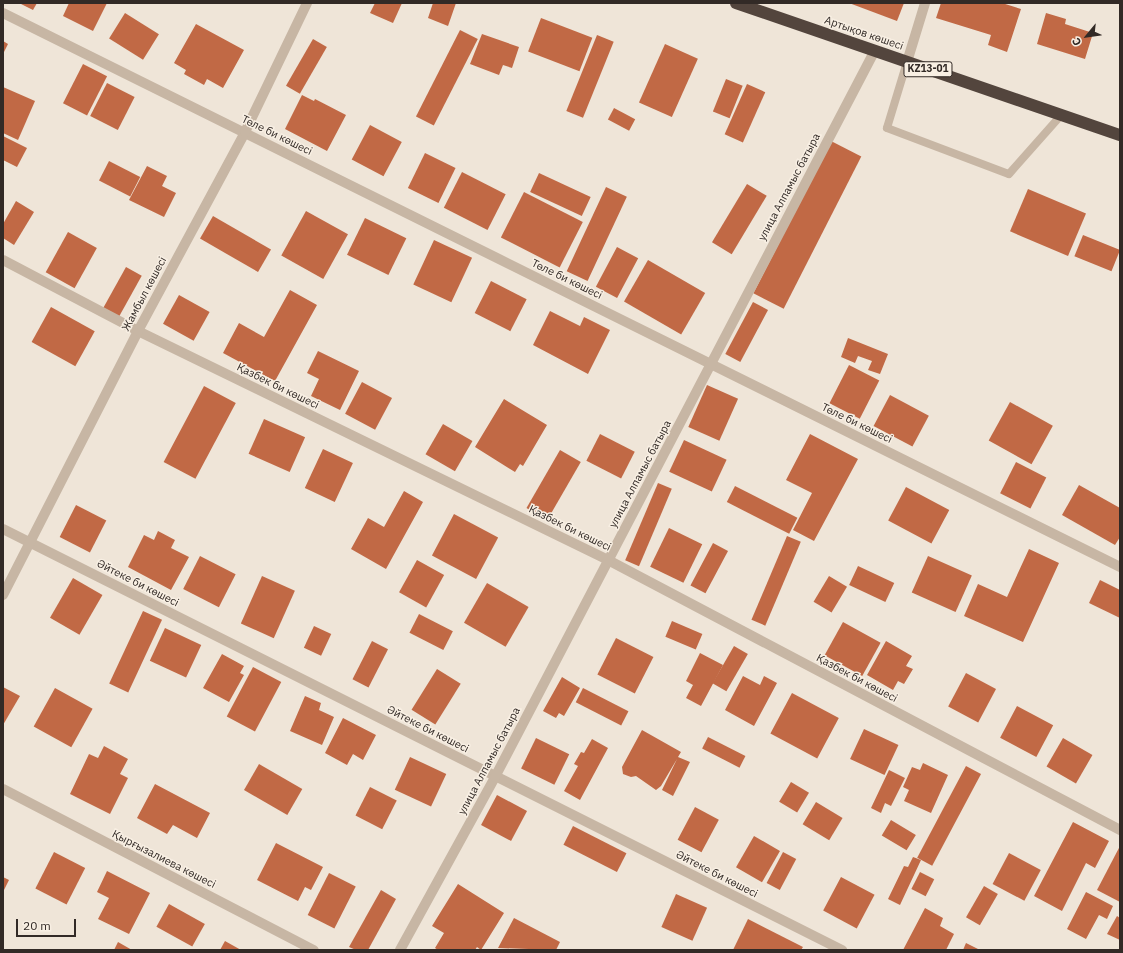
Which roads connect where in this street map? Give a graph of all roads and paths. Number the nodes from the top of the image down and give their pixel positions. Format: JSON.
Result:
{"nodes":[{"id":1,"x":307,"y":3,"type":"edge"},
{"id":2,"x":736,"y":3,"type":"edge"},
{"id":3,"x":925,"y":3,"type":"edge"},
{"id":4,"x":3,"y":13,"type":"edge"},
{"id":5,"x":874,"y":50,"type":"junction"},
{"id":6,"x":907,"y":62,"type":"junction"},
{"id":7,"x":1062,"y":114,"type":"junction"},
{"id":8,"x":244,"y":132,"type":"junction"},
{"id":9,"x":1120,"y":135,"type":"edge"},
{"id":10,"x":3,"y":260,"type":"edge"},
{"id":11,"x":138,"y":331,"type":"junction"},
{"id":12,"x":710,"y":364,"type":"junction"},
{"id":13,"x":3,"y":529,"type":"edge"},
{"id":14,"x":30,"y":542,"type":"junction"},
{"id":15,"x":608,"y":560,"type":"junction"},
{"id":16,"x":1120,"y":567,"type":"edge"},
{"id":17,"x":3,"y":595,"type":"edge"},
{"id":18,"x":495,"y":777,"type":"junction"},
{"id":19,"x":3,"y":789,"type":"edge"},
{"id":20,"x":1120,"y":830,"type":"edge"},
{"id":21,"x":314,"y":950,"type":"edge"},
{"id":22,"x":400,"y":950,"type":"edge"},
{"id":23,"x":842,"y":950,"type":"edge"}],
"edges":[{"from":1,"to":8,"type":"street","name":"Жамбыл көшесі"},
{"from":2,"to":5,"type":"highway","name":"Артықов көшесі","number":"KZ13-01"},
{"from":3,"to":6,"type":"street"},
{"from":4,"to":8,"type":"street","name":"Төле би көшесі"},
{"from":5,"to":6,"type":"highway","name":"Артықов көшесі","number":"KZ13-01"},
{"from":5,"to":12,"type":"street","name":"улица Алпамыс батыра"},
{"from":6,"to":7,"type":"highway","name":"Артықов көшесі","number":"KZ13-01"},
{"from":6,"to":7,"type":"lane"},
{"from":7,"to":9,"type":"highway","name":"Артықов көшесі","number":"KZ13-01"},
{"from":8,"to":11,"type":"street","name":"Жамбыл көшесі"},
{"from":8,"to":12,"type":"street","name":"Төле би көшесі"},
{"from":10,"to":11,"type":"street","name":"Қазбек би көшесі"},
{"from":11,"to":14,"type":"street","name":"Жамбыл көшесі"},
{"from":11,"to":15,"type":"street","name":"Қазбек би көшесі"},
{"from":12,"to":15,"type":"street","name":"улица Алпамыс батыра"},
{"from":12,"to":16,"type":"street","name":"Төле би көшесі"},
{"from":13,"to":14,"type":"street","name":"Әйтеке би көшесі"},
{"from":14,"to":17,"type":"street","name":"Жамбыл көшесі"},
{"from":14,"to":18,"type":"street","name":"Әйтеке би көшесі"},
{"from":15,"to":18,"type":"street","name":"улица Алпамыс батыра"},
{"from":15,"to":20,"type":"street","name":"Қазбек би көшесі"},
{"from":18,"to":22,"type":"street","name":"улица Алпамыс батыра"},
{"from":18,"to":23,"type":"street","name":"Әйтеке би көшесі"},
{"from":19,"to":21,"type":"street","name":"Қырғызалиева көшесі"}]}
